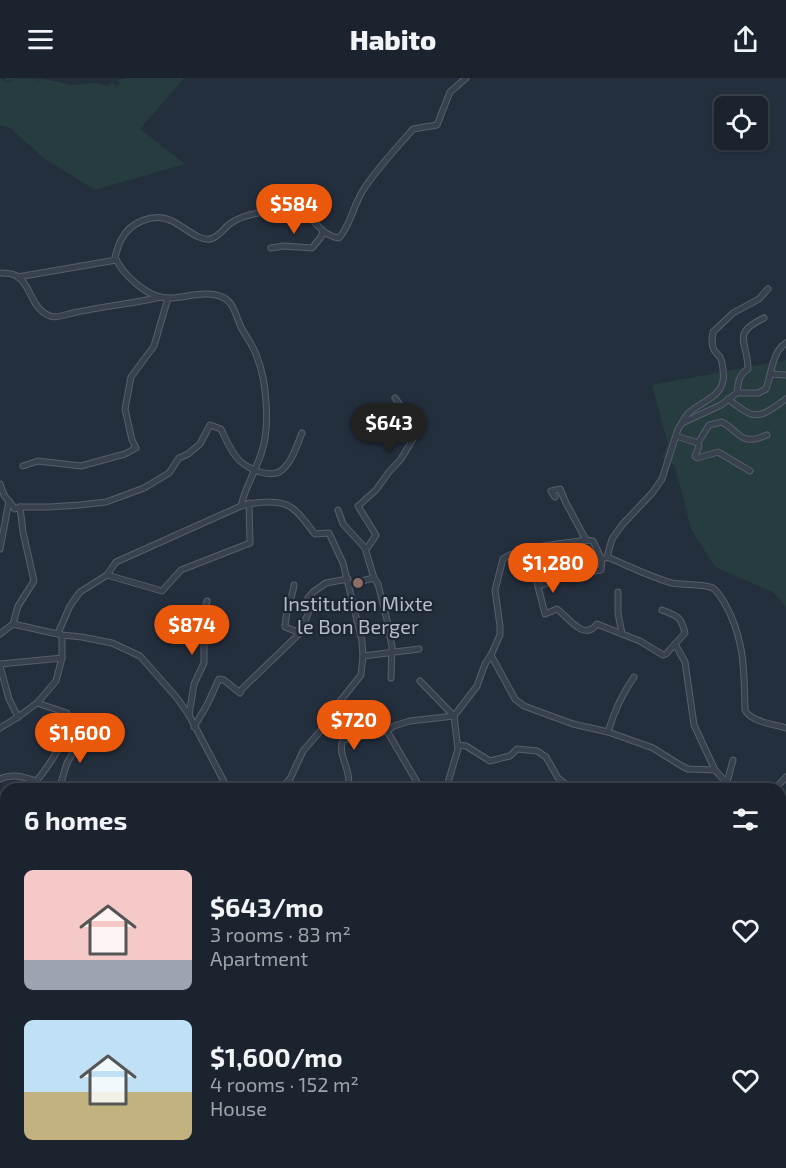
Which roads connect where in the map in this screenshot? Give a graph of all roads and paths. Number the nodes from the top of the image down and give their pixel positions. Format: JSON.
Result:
{"nodes":[{"id":1,"x":466,"y":78,"type":"edge"},
{"id":2,"x":323,"y":232,"type":"junction"},
{"id":3,"x":271,"y":248,"type":"dead end"},
{"id":4,"x":116,"y":260,"type":"junction"},
{"id":5,"x":0,"y":273,"type":"edge"},
{"id":6,"x":18,"y":277,"type":"junction"},
{"id":7,"x":768,"y":288,"type":"dead end"},
{"id":8,"x":164,"y":298,"type":"junction"},
{"id":9,"x":764,"y":318,"type":"dead end"},
{"id":10,"x":786,"y":343,"type":"edge"},
{"id":11,"x":770,"y":374,"type":"junction"},
{"id":12,"x":786,"y":375,"type":"edge"},
{"id":13,"x":737,"y":393,"type":"junction"},
{"id":14,"x":395,"y":398,"type":"dead end"},
{"id":15,"x":728,"y":399,"type":"junction"},
{"id":16,"x":786,"y":399,"type":"edge"},
{"id":17,"x":682,"y":423,"type":"junction"},
{"id":18,"x":302,"y":433,"type":"dead end"},
{"id":19,"x":768,"y":435,"type":"dead end"},
{"id":20,"x":676,"y":436,"type":"junction"},
{"id":21,"x":698,"y":443,"type":"junction"},
{"id":22,"x":23,"y":466,"type":"dead end"},
{"id":23,"x":255,"y":470,"type":"junction"},
{"id":24,"x":750,"y":471,"type":"dead end"},
{"id":25,"x":0,"y":484,"type":"edge"},
{"id":26,"x":555,"y":497,"type":"dead end"},
{"id":27,"x":9,"y":501,"type":"junction"},
{"id":28,"x":249,"y":503,"type":"junction"},
{"id":29,"x":241,"y":506,"type":"junction"},
{"id":30,"x":20,"y":507,"type":"junction"},
{"id":31,"x":338,"y":510,"type":"dead end"},
{"id":32,"x":586,"y":540,"type":"junction"},
{"id":33,"x":365,"y":548,"type":"junction"},
{"id":34,"x":0,"y":549,"type":"edge"},
{"id":35,"x":530,"y":550,"type":"junction"},
{"id":36,"x":605,"y":559,"type":"junction"},
{"id":37,"x":107,"y":574,"type":"junction"},
{"id":38,"x":374,"y":578,"type":"junction"},
{"id":39,"x":348,"y":581,"type":"junction"},
{"id":40,"x":294,"y":585,"type":"dead end"},
{"id":41,"x":539,"y":586,"type":"junction"},
{"id":42,"x":618,"y":592,"type":"dead end"},
{"id":43,"x":207,"y":601,"type":"dead end"},
{"id":44,"x":662,"y":610,"type":"dead end"},
{"id":45,"x":13,"y":624,"type":"junction"},
{"id":46,"x":300,"y":633,"type":"junction"},
{"id":47,"x":0,"y":634,"type":"edge"},
{"id":48,"x":60,"y":634,"type":"junction"},
{"id":49,"x":622,"y":634,"type":"junction"},
{"id":50,"x":675,"y":644,"type":"junction"},
{"id":51,"x":419,"y":649,"type":"dead end"},
{"id":52,"x":391,"y":653,"type":"junction"},
{"id":53,"x":491,"y":655,"type":"junction"},
{"id":54,"x":363,"y":656,"type":"junction"},
{"id":55,"x":62,"y":658,"type":"junction"},
{"id":56,"x":0,"y":665,"type":"edge"},
{"id":57,"x":634,"y":677,"type":"dead end"},
{"id":58,"x":391,"y":678,"type":"dead end"},
{"id":59,"x":420,"y":681,"type":"dead end"},
{"id":60,"x":37,"y":703,"type":"junction"},
{"id":61,"x":189,"y":715,"type":"junction"},
{"id":62,"x":454,"y":716,"type":"junction"},
{"id":63,"x":18,"y":717,"type":"junction"},
{"id":64,"x":328,"y":722,"type":"junction"},
{"id":65,"x":194,"y":727,"type":"junction"},
{"id":66,"x":0,"y":728,"type":"edge"},
{"id":67,"x":786,"y":728,"type":"edge"},
{"id":68,"x":387,"y":731,"type":"junction"},
{"id":69,"x":608,"y":732,"type":"junction"},
{"id":70,"x":95,"y":734,"type":"dead end"},
{"id":71,"x":349,"y":738,"type":"junction"},
{"id":72,"x":458,"y":745,"type":"junction"},
{"id":73,"x":733,"y":760,"type":"dead end"},
{"id":74,"x":715,"y":770,"type":"junction"},
{"id":75,"x":0,"y":779,"type":"edge"},
{"id":76,"x":727,"y":782,"type":"joint"},
{"id":77,"x":29,"y":783,"type":"edge"},
{"id":78,"x":36,"y":783,"type":"edge"},
{"id":79,"x":61,"y":783,"type":"edge"},
{"id":80,"x":225,"y":783,"type":"edge"},
{"id":81,"x":286,"y":783,"type":"edge"},
{"id":82,"x":348,"y":783,"type":"edge"},
{"id":83,"x":417,"y":783,"type":"edge"},
{"id":84,"x":448,"y":783,"type":"edge"},
{"id":85,"x":564,"y":783,"type":"edge"}],
"edges":[{"from":1,"to":2,"type":"street"},
{"from":2,"to":3,"type":"street"},
{"from":2,"to":4,"type":"street"},
{"from":4,"to":6,"type":"street"},
{"from":4,"to":8,"type":"street"},
{"from":5,"to":6,"type":"street"},
{"from":6,"to":8,"type":"street"},
{"from":7,"to":17,"type":"street"},
{"from":8,"to":22,"type":"street"},
{"from":8,"to":23,"type":"street"},
{"from":9,"to":13,"type":"street"},
{"from":10,"to":11,"type":"street"},
{"from":11,"to":12,"type":"street"},
{"from":11,"to":13,"type":"street"},
{"from":13,"to":15,"type":"street"},
{"from":14,"to":33,"type":"street"},
{"from":15,"to":16,"type":"street"},
{"from":15,"to":17,"type":"street"},
{"from":17,"to":20,"type":"street"},
{"from":18,"to":23,"type":"street"},
{"from":19,"to":21,"type":"street"},
{"from":20,"to":21,"type":"street"},
{"from":20,"to":36,"type":"street"},
{"from":21,"to":24,"type":"street"},
{"from":23,"to":29,"type":"street"},
{"from":23,"to":30,"type":"street"},
{"from":25,"to":27,"type":"street"},
{"from":26,"to":32,"type":"street"},
{"from":27,"to":30,"type":"street"},
{"from":27,"to":34,"type":"street"},
{"from":28,"to":29,"type":"street"},
{"from":28,"to":37,"type":"street"},
{"from":28,"to":39,"type":"street"},
{"from":29,"to":37,"type":"street"},
{"from":30,"to":45,"type":"street"},
{"from":31,"to":33,"type":"street"},
{"from":32,"to":35,"type":"street"},
{"from":32,"to":36,"type":"street"},
{"from":33,"to":38,"type":"street"},
{"from":35,"to":41,"type":"street"},
{"from":35,"to":53,"type":"street"},
{"from":36,"to":41,"type":"street"},
{"from":36,"to":67,"type":"street"},
{"from":37,"to":48,"type":"street"},
{"from":38,"to":39,"type":"street"},
{"from":38,"to":52,"type":"street"},
{"from":39,"to":46,"type":"street"},
{"from":39,"to":54,"type":"street"},
{"from":40,"to":46,"type":"street"},
{"from":41,"to":49,"type":"street"},
{"from":42,"to":49,"type":"street"},
{"from":43,"to":61,"type":"street"},
{"from":44,"to":50,"type":"street"},
{"from":45,"to":47,"type":"street"},
{"from":45,"to":48,"type":"street"},
{"from":46,"to":65,"type":"street"},
{"from":48,"to":55,"type":"street"},
{"from":48,"to":61,"type":"street"},
{"from":49,"to":50,"type":"street"},
{"from":50,"to":74,"type":"street"},
{"from":51,"to":52,"type":"street"},
{"from":52,"to":54,"type":"street"},
{"from":52,"to":58,"type":"street"},
{"from":53,"to":62,"type":"street"},
{"from":53,"to":69,"type":"street"},
{"from":54,"to":64,"type":"street"},
{"from":55,"to":56,"type":"street"},
{"from":55,"to":60,"type":"street"},
{"from":56,"to":63,"type":"street"},
{"from":57,"to":69,"type":"street"},
{"from":59,"to":62,"type":"street"},
{"from":60,"to":63,"type":"street"},
{"from":60,"to":78,"type":"street"},
{"from":61,"to":65,"type":"street"},
{"from":62,"to":68,"type":"street"},
{"from":62,"to":72,"type":"street"},
{"from":63,"to":66,"type":"street"},
{"from":64,"to":71,"type":"street"},
{"from":64,"to":81,"type":"street"},
{"from":65,"to":80,"type":"street"},
{"from":68,"to":71,"type":"street"},
{"from":68,"to":83,"type":"street"},
{"from":69,"to":74,"type":"street"},
{"from":70,"to":79,"type":"street"},
{"from":71,"to":82,"type":"street"},
{"from":72,"to":84,"type":"street"},
{"from":72,"to":85,"type":"street"},
{"from":73,"to":76,"type":"street"},
{"from":74,"to":76,"type":"street"},
{"from":75,"to":77,"type":"street"}]}
